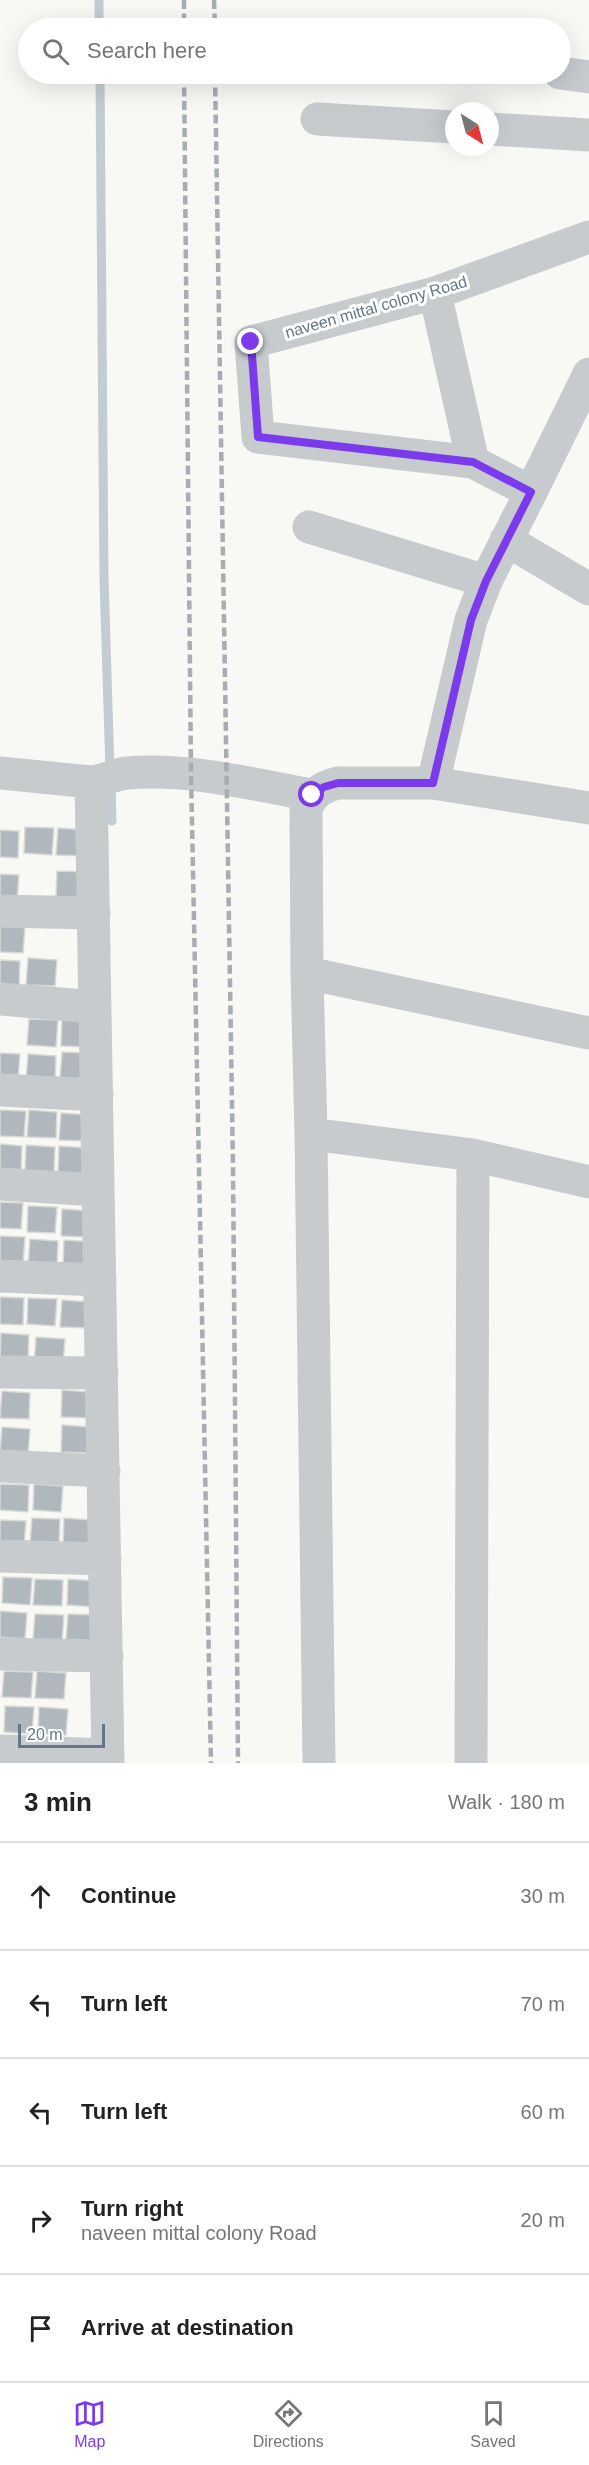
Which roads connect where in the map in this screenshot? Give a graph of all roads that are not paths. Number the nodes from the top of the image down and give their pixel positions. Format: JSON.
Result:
{"nodes":[{"id":1,"x":571,"y":74,"type":"edge"},
{"id":2,"x":589,"y":77,"type":"edge"},
{"id":3,"x":317,"y":119,"type":"dead end"},
{"id":4,"x":445,"y":126,"type":"edge"},
{"id":5,"x":499,"y":130,"type":"edge"},
{"id":6,"x":589,"y":135,"type":"edge"},
{"id":7,"x":589,"y":237,"type":"edge"},
{"id":8,"x":435,"y":293,"type":"junction"},
{"id":9,"x":586,"y":387,"type":"edge"},
{"id":10,"x":473,"y":462,"type":"junction"},
{"id":11,"x":531,"y":492,"type":"junction"},
{"id":12,"x":309,"y":527,"type":"dead end"},
{"id":13,"x":506,"y":540,"type":"junction"},
{"id":14,"x":486,"y":581,"type":"junction"},
{"id":15,"x":589,"y":589,"type":"edge"},
{"id":16,"x":0,"y":773,"type":"edge"},
{"id":17,"x":106,"y":779,"type":"junction"},
{"id":18,"x":433,"y":783,"type":"junction"},
{"id":19,"x":312,"y":795,"type":"junction"},
{"id":20,"x":589,"y":808,"type":"edge"},
{"id":21,"x":0,"y":910,"type":"edge"},
{"id":22,"x":94,"y":913,"type":"junction"},
{"id":23,"x":307,"y":973,"type":"junction"},
{"id":24,"x":0,"y":999,"type":"edge"},
{"id":25,"x":95,"y":1007,"type":"junction"},
{"id":26,"x":589,"y":1033,"type":"edge"},
{"id":27,"x":0,"y":1090,"type":"edge"},
{"id":28,"x":97,"y":1095,"type":"junction"},
{"id":29,"x":311,"y":1134,"type":"junction"},
{"id":30,"x":473,"y":1155,"type":"junction"},
{"id":31,"x":589,"y":1182,"type":"edge"},
{"id":32,"x":0,"y":1184,"type":"edge"},
{"id":33,"x":98,"y":1190,"type":"junction"},
{"id":34,"x":0,"y":1276,"type":"edge"},
{"id":35,"x":100,"y":1280,"type":"junction"},
{"id":36,"x":0,"y":1371,"type":"edge"},
{"id":37,"x":102,"y":1373,"type":"junction"},
{"id":38,"x":0,"y":1466,"type":"edge"},
{"id":39,"x":104,"y":1471,"type":"junction"},
{"id":40,"x":0,"y":1556,"type":"edge"},
{"id":41,"x":105,"y":1559,"type":"junction"},
{"id":42,"x":0,"y":1654,"type":"edge"},
{"id":43,"x":106,"y":1656,"type":"junction"},
{"id":44,"x":0,"y":1751,"type":"edge"},
{"id":45,"x":108,"y":1759,"type":"edge"},
{"id":46,"x":319,"y":1763,"type":"edge"},
{"id":47,"x":471,"y":1763,"type":"edge"}],
"edges":[{"from":1,"to":2,"type":"street"},
{"from":3,"to":4,"type":"street"},
{"from":5,"to":6,"type":"street"},
{"from":7,"to":8,"type":"street","name":"naveen mittal colony Road"},
{"from":8,"to":10,"type":"street"},
{"from":8,"to":10,"type":"street","name":"naveen mittal colony Road"},
{"from":9,"to":11,"type":"street"},
{"from":10,"to":11,"type":"street"},
{"from":11,"to":13,"type":"street"},
{"from":12,"to":14,"type":"street"},
{"from":13,"to":14,"type":"street"},
{"from":13,"to":15,"type":"street"},
{"from":14,"to":18,"type":"street"},
{"from":16,"to":17,"type":"street"},
{"from":17,"to":19,"type":"street"},
{"from":17,"to":22,"type":"street"},
{"from":18,"to":19,"type":"street"},
{"from":18,"to":20,"type":"street"},
{"from":19,"to":23,"type":"street"},
{"from":21,"to":22,"type":"street"},
{"from":22,"to":25,"type":"street"},
{"from":23,"to":26,"type":"street"},
{"from":23,"to":29,"type":"street"},
{"from":24,"to":25,"type":"street"},
{"from":25,"to":28,"type":"street"},
{"from":27,"to":28,"type":"street"},
{"from":28,"to":33,"type":"street"},
{"from":29,"to":30,"type":"street"},
{"from":29,"to":46,"type":"street"},
{"from":30,"to":31,"type":"street"},
{"from":30,"to":47,"type":"street"},
{"from":32,"to":33,"type":"street"},
{"from":33,"to":35,"type":"street"},
{"from":34,"to":35,"type":"street"},
{"from":35,"to":37,"type":"street"},
{"from":36,"to":37,"type":"street"},
{"from":37,"to":39,"type":"street"},
{"from":38,"to":39,"type":"street"},
{"from":39,"to":41,"type":"street"},
{"from":40,"to":41,"type":"street"},
{"from":41,"to":43,"type":"street"},
{"from":42,"to":43,"type":"street"},
{"from":43,"to":45,"type":"street"},
{"from":44,"to":45,"type":"street"}]}
